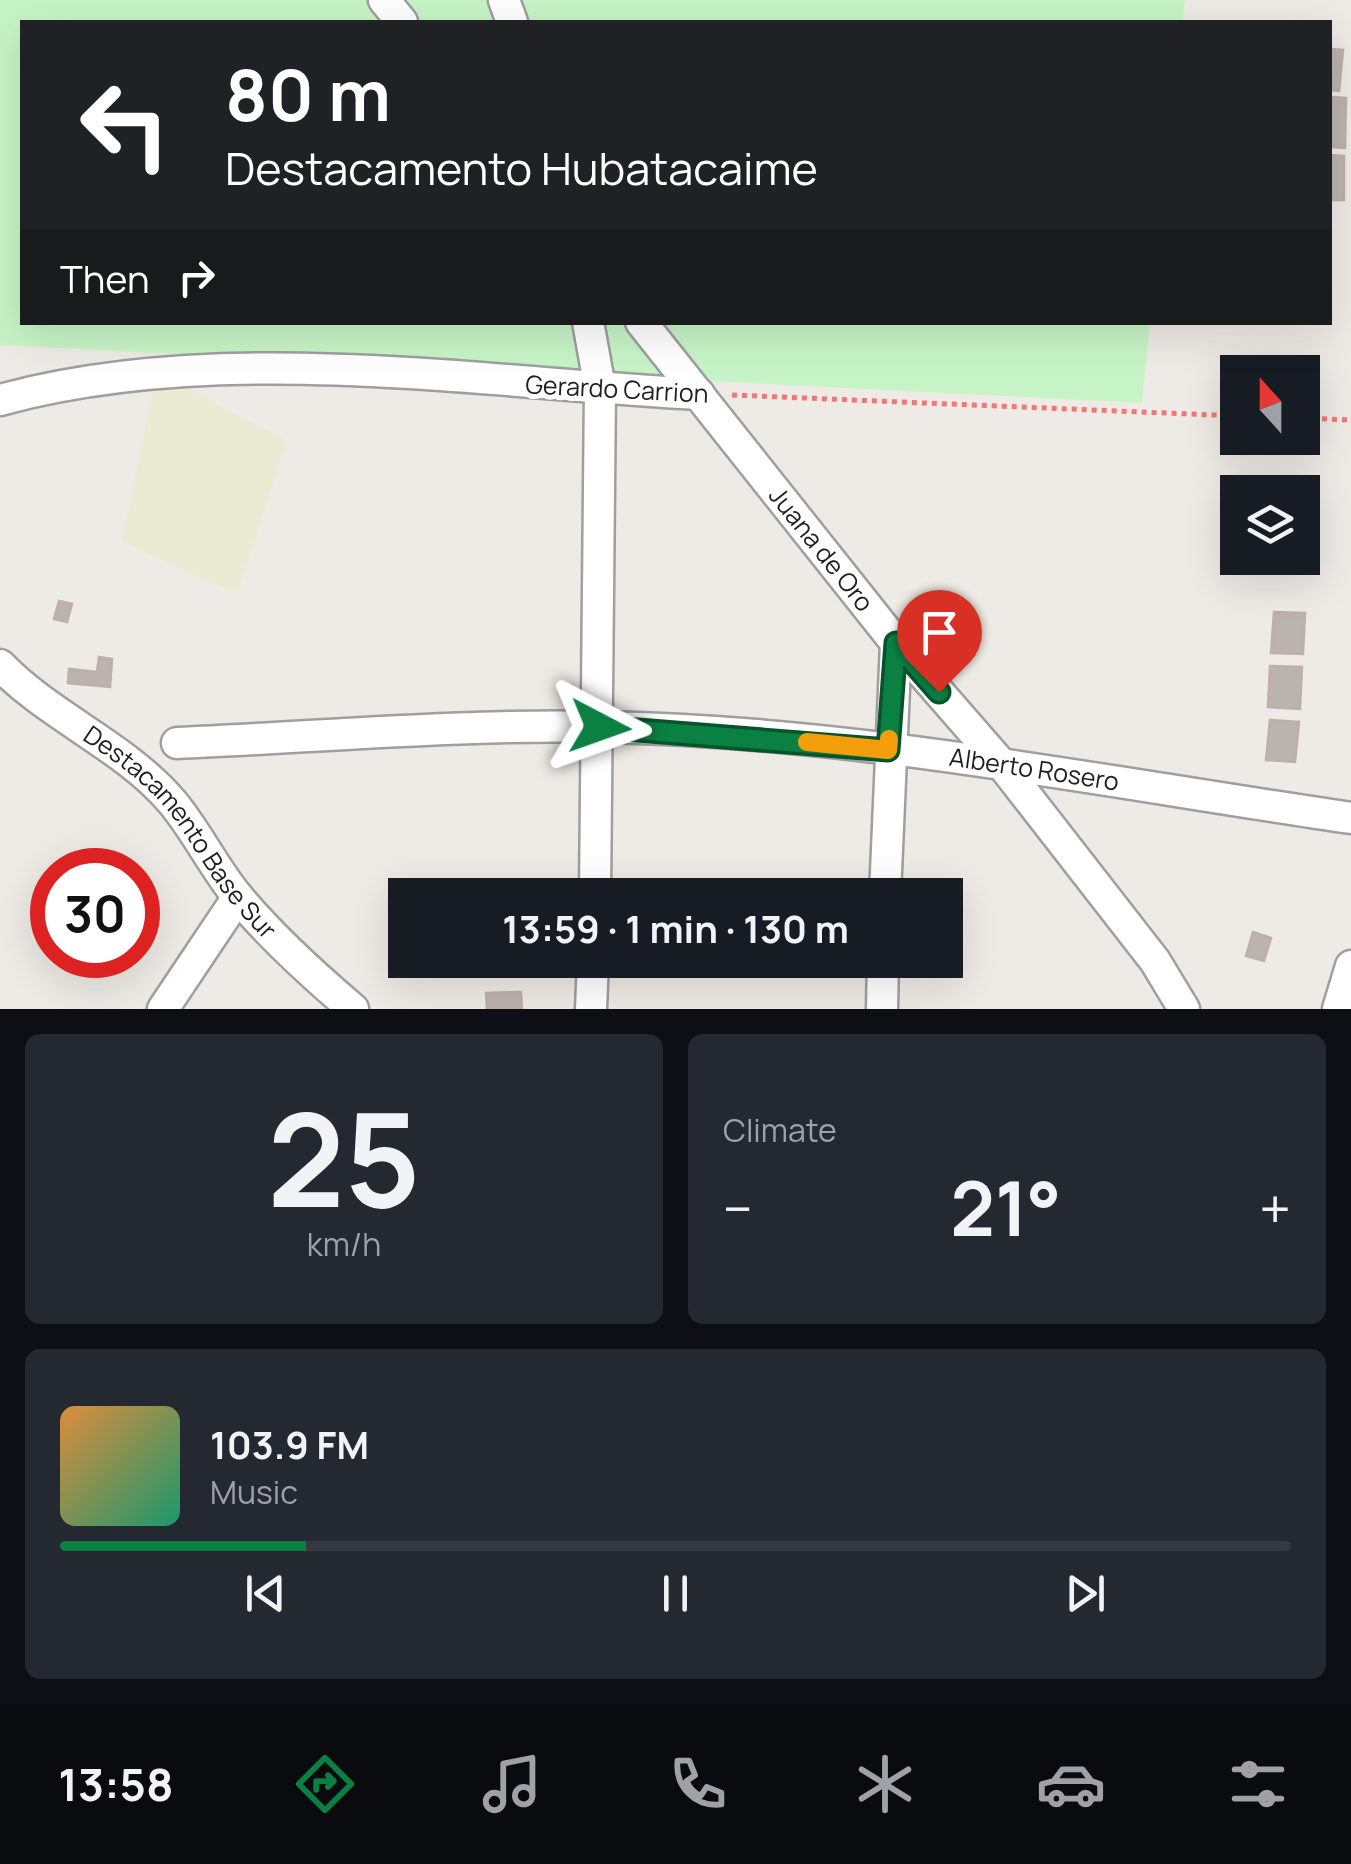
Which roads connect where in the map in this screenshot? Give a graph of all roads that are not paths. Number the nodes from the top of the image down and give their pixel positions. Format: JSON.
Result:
{"nodes":[{"id":1,"x":384,"y":0,"type":"edge"},
{"id":2,"x":400,"y":20,"type":"edge"},
{"id":3,"x":589,"y":325,"type":"edge"},
{"id":4,"x":643,"y":325,"type":"edge"},
{"id":5,"x":600,"y":388,"type":"junction"},
{"id":6,"x":698,"y":394,"type":"junction"},
{"id":7,"x":0,"y":400,"type":"edge"},
{"id":8,"x":896,"y":643,"type":"junction"},
{"id":9,"x":0,"y":666,"type":"edge"},
{"id":10,"x":600,"y":727,"type":"junction"},
{"id":11,"x":177,"y":742,"type":"dead end"},
{"id":12,"x":888,"y":750,"type":"junction"},
{"id":13,"x":1004,"y":767,"type":"junction"},
{"id":14,"x":1351,"y":818,"type":"edge"},
{"id":15,"x":596,"y":878,"type":"edge"},
{"id":16,"x":885,"y":878,"type":"edge"},
{"id":17,"x":238,"y":897,"type":"junction"},
{"id":18,"x":1351,"y":966,"type":"edge"},
{"id":19,"x":592,"y":978,"type":"edge"},
{"id":20,"x":883,"y":978,"type":"edge"},
{"id":21,"x":163,"y":1009,"type":"edge"},
{"id":22,"x":353,"y":1009,"type":"edge"},
{"id":23,"x":591,"y":1009,"type":"edge"},
{"id":24,"x":882,"y":1009,"type":"edge"},
{"id":25,"x":1184,"y":1009,"type":"edge"},
{"id":26,"x":1338,"y":1009,"type":"edge"}],
"edges":[{"from":1,"to":2,"type":"street"},
{"from":3,"to":5,"type":"street"},
{"from":4,"to":6,"type":"street","name":"Juana de Oro"},
{"from":5,"to":6,"type":"street","name":"Gerardo Carrion"},
{"from":5,"to":7,"type":"street","name":"Gerardo Carrion"},
{"from":5,"to":10,"type":"street"},
{"from":6,"to":8,"type":"street","name":"Juana de Oro"},
{"from":8,"to":12,"type":"street"},
{"from":8,"to":13,"type":"street","name":"Juana de Oro"},
{"from":9,"to":17,"type":"street","name":"Destacamento Base Sur"},
{"from":10,"to":11,"type":"street","name":"Alberto Rosero"},
{"from":10,"to":12,"type":"street","name":"Alberto Rosero"},
{"from":10,"to":15,"type":"street"},
{"from":12,"to":13,"type":"street","name":"Alberto Rosero"},
{"from":12,"to":16,"type":"street"},
{"from":13,"to":14,"type":"street","name":"Alberto Rosero"},
{"from":13,"to":25,"type":"street","name":"Juana de Oro"},
{"from":17,"to":21,"type":"street"},
{"from":17,"to":22,"type":"street","name":"Destacamento Base Sur"},
{"from":18,"to":26,"type":"street"},
{"from":19,"to":23,"type":"street"},
{"from":20,"to":24,"type":"street"}]}
